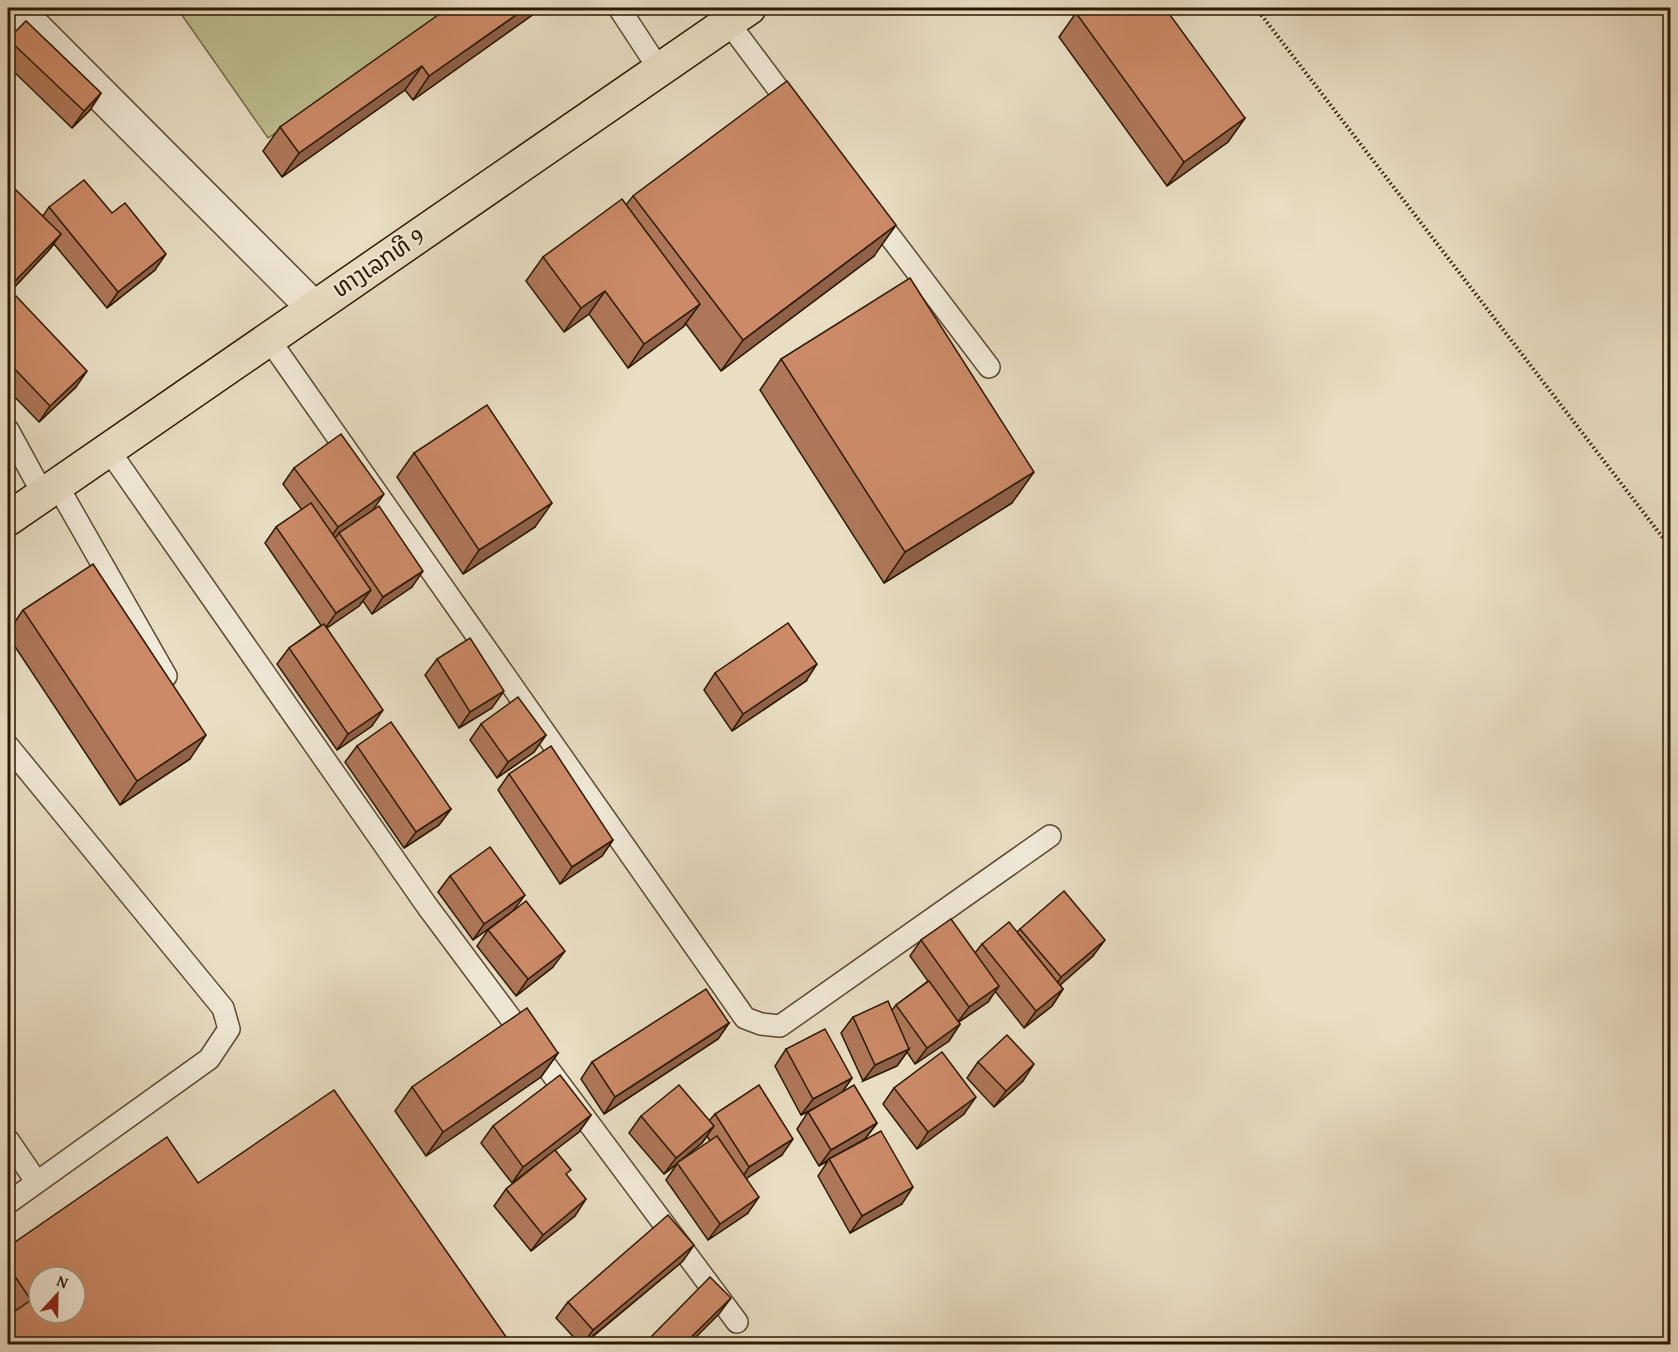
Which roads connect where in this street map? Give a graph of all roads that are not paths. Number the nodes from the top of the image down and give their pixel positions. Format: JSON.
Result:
{"nodes":[{"id":1,"x":15,"y":8,"type":"edge"},
{"id":2,"x":619,"y":8,"type":"edge"},
{"id":3,"x":738,"y":15,"type":"edge"},
{"id":4,"x":659,"y":69,"type":"junction"},
{"id":5,"x":806,"y":125,"type":"edge"},
{"id":6,"x":862,"y":199,"type":"edge"},
{"id":7,"x":313,"y":307,"type":"junction"},
{"id":8,"x":268,"y":338,"type":"junction"},
{"id":9,"x":989,"y":367,"type":"dead end"},
{"id":10,"x":8,"y":430,"type":"edge"},
{"id":11,"x":108,"y":449,"type":"junction"},
{"id":12,"x":50,"y":490,"type":"junction"},
{"id":13,"x":8,"y":519,"type":"edge"},
{"id":14,"x":166,"y":676,"type":"edge"},
{"id":15,"x":8,"y":746,"type":"edge"},
{"id":16,"x":1050,"y":836,"type":"dead end"},
{"id":17,"x":8,"y":1140,"type":"edge"},
{"id":18,"x":36,"y":1181,"type":"junction"},
{"id":19,"x":8,"y":1203,"type":"edge"},
{"id":20,"x":737,"y":1322,"type":"dead end"}],
"edges":[{"from":1,"to":7,"type":"street"},
{"from":2,"to":4,"type":"lane"},
{"from":3,"to":4,"type":"main road","name":"ທາງເລກທີ 9"},
{"from":3,"to":5,"type":"lane"},
{"from":4,"to":7,"type":"main road","name":"ທາງເລກທີ 9"},
{"from":6,"to":9,"type":"lane"},
{"from":7,"to":8,"type":"main road","name":"ທາງເລກທີ 9"},
{"from":8,"to":11,"type":"main road","name":"ທາງເລກທີ 9"},
{"from":8,"to":16,"type":"lane"},
{"from":10,"to":12,"type":"lane"},
{"from":11,"to":12,"type":"main road","name":"ທາງເລກທີ 9"},
{"from":11,"to":20,"type":"lane"},
{"from":12,"to":13,"type":"main road","name":"ທາງເລກທີ 9"},
{"from":12,"to":14,"type":"lane"},
{"from":15,"to":18,"type":"lane"},
{"from":17,"to":18,"type":"lane"},
{"from":18,"to":19,"type":"lane"}]}
